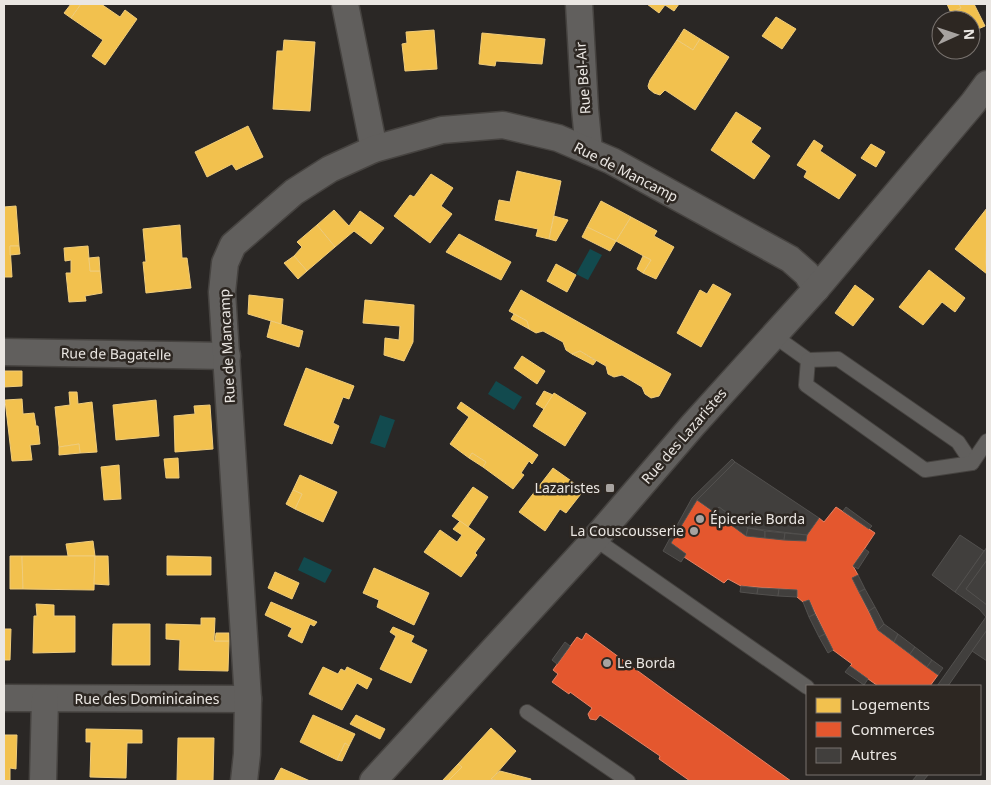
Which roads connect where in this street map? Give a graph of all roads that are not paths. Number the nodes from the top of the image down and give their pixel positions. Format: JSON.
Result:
{"nodes":[{"id":1,"x":345,"y":4,"type":"edge"},
{"id":2,"x":579,"y":4,"type":"edge"},
{"id":3,"x":987,"y":84,"type":"edge"},
{"id":4,"x":374,"y":149,"type":"junction"},
{"id":5,"x":590,"y":152,"type":"junction"},
{"id":6,"x":816,"y":289,"type":"junction"},
{"id":7,"x":773,"y":335,"type":"junction"},
{"id":8,"x":4,"y":352,"type":"edge"},
{"id":9,"x":227,"y":356,"type":"junction"},
{"id":10,"x":808,"y":360,"type":"junction"},
{"id":11,"x":987,"y":441,"type":"edge"},
{"id":12,"x":972,"y":463,"type":"junction"},
{"id":13,"x":595,"y":538,"type":"junction"},
{"id":14,"x":806,"y":686,"type":"edge"},
{"id":15,"x":4,"y":698,"type":"edge"},
{"id":16,"x":45,"y":699,"type":"junction"},
{"id":17,"x":248,"y":699,"type":"junction"},
{"id":18,"x":527,"y":712,"type":"dead end"},
{"id":19,"x":42,"y":781,"type":"edge"},
{"id":20,"x":244,"y":781,"type":"edge"},
{"id":21,"x":373,"y":781,"type":"edge"},
{"id":22,"x":628,"y":781,"type":"edge"}],
"edges":[{"from":1,"to":4,"type":"street"},
{"from":2,"to":5,"type":"street","name":"Rue Bel-Air"},
{"from":3,"to":6,"type":"street","name":"Rue des Lazaristes"},
{"from":4,"to":5,"type":"street","name":"Rue de Mancamp"},
{"from":4,"to":9,"type":"street","name":"Rue de Mancamp"},
{"from":5,"to":6,"type":"street","name":"Rue de Mancamp"},
{"from":6,"to":7,"type":"street","name":"Rue des Lazaristes"},
{"from":7,"to":10,"type":"lane"},
{"from":7,"to":13,"type":"street","name":"Rue des Lazaristes"},
{"from":8,"to":9,"type":"street","name":"Rue de Bagatelle"},
{"from":9,"to":17,"type":"street","name":"Rue de Mancamp"},
{"from":10,"to":12,"type":"lane"},
{"from":10,"to":12,"type":"lane"},
{"from":11,"to":12,"type":"lane"},
{"from":13,"to":14,"type":"lane"},
{"from":13,"to":21,"type":"street","name":"Rue des Lazaristes"},
{"from":15,"to":16,"type":"street","name":"Rue des Dominicaines"},
{"from":16,"to":17,"type":"street","name":"Rue des Dominicaines"},
{"from":16,"to":19,"type":"street"},
{"from":17,"to":20,"type":"street","name":"Rue de Mancamp"},
{"from":18,"to":22,"type":"lane"}]}
